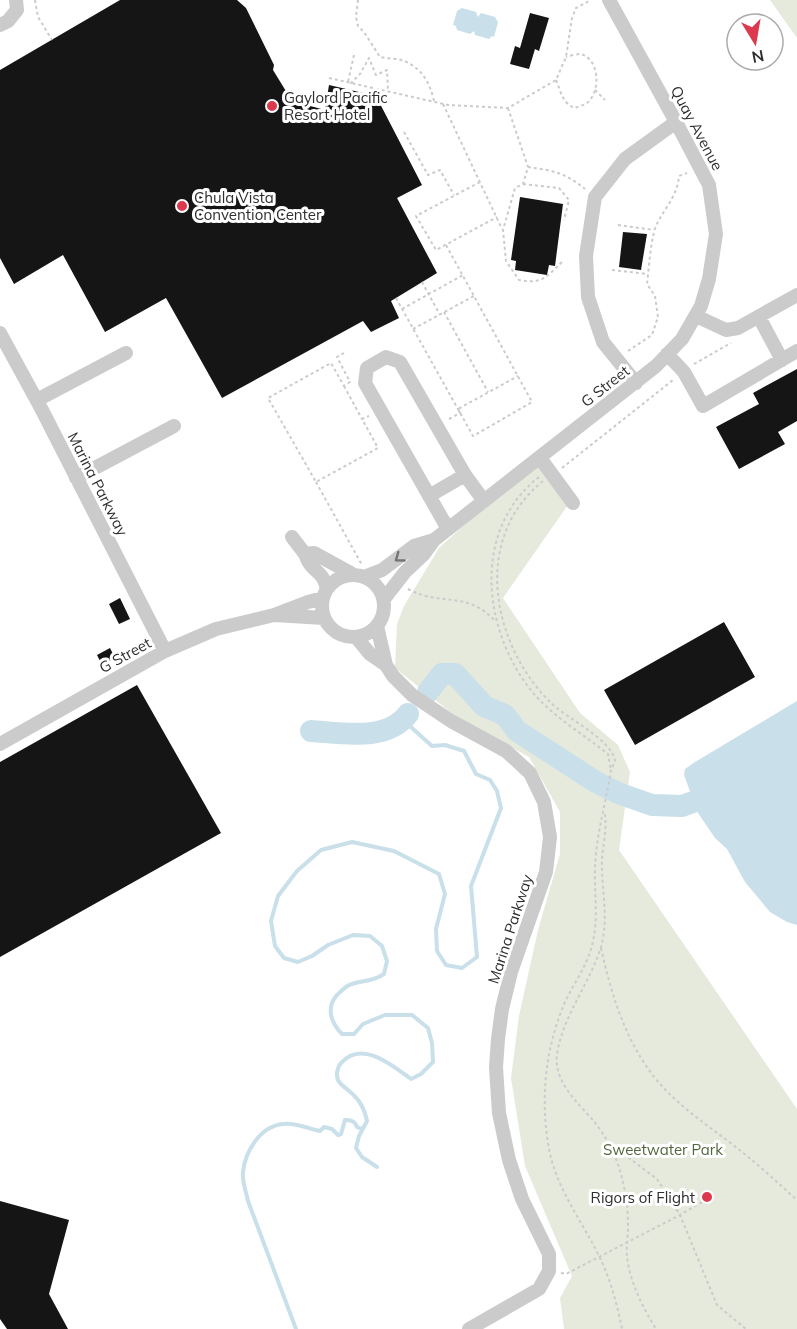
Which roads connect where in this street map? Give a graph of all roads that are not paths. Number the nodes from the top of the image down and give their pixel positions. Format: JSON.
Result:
{"nodes":[{"id":1,"x":16,"y":0,"type":"edge"},
{"id":2,"x":609,"y":0,"type":"edge"},
{"id":3,"x":0,"y":25,"type":"edge"},
{"id":4,"x":676,"y":122,"type":"junction"},
{"id":5,"x":797,"y":295,"type":"edge"},
{"id":6,"x":696,"y":316,"type":"junction"},
{"id":7,"x":759,"y":317,"type":"junction"},
{"id":8,"x":0,"y":333,"type":"edge"},
{"id":9,"x":797,"y":351,"type":"edge"},
{"id":10,"x":126,"y":353,"type":"dead end"},
{"id":11,"x":667,"y":354,"type":"junction"},
{"id":12,"x":782,"y":360,"type":"junction"},
{"id":13,"x":636,"y":383,"type":"junction"},
{"id":14,"x":37,"y":400,"type":"junction"},
{"id":15,"x":174,"y":426,"type":"dead end"},
{"id":16,"x":540,"y":458,"type":"junction"},
{"id":17,"x":465,"y":475,"type":"junction"},
{"id":18,"x":76,"y":478,"type":"junction"},
{"id":19,"x":429,"y":496,"type":"junction"},
{"id":20,"x":484,"y":501,"type":"junction"},
{"id":21,"x":573,"y":503,"type":"dead end"},
{"id":22,"x":448,"y":530,"type":"junction"},
{"id":23,"x":292,"y":537,"type":"dead end"},
{"id":24,"x":434,"y":540,"type":"junction"},
{"id":25,"x":305,"y":554,"type":"junction"},
{"id":26,"x":360,"y":572,"type":"junction"},
{"id":27,"x":325,"y":593,"type":"junction"},
{"id":28,"x":384,"y":599,"type":"junction"},
{"id":29,"x":274,"y":615,"type":"junction"},
{"id":30,"x":324,"y":618,"type":"junction"},
{"id":31,"x":377,"y":626,"type":"junction"},
{"id":32,"x":356,"y":637,"type":"junction"},
{"id":33,"x":165,"y":651,"type":"junction"},
{"id":34,"x":386,"y":665,"type":"junction"},
{"id":35,"x":0,"y":744,"type":"edge"},
{"id":36,"x":469,"y":1329,"type":"edge"}],
"edges":[{"from":1,"to":3,"type":"street"},
{"from":2,"to":4,"type":"street","name":"Quay Avenue"},
{"from":4,"to":6,"type":"street","name":"Quay Avenue"},
{"from":4,"to":13,"type":"street"},
{"from":5,"to":7,"type":"street"},
{"from":6,"to":7,"type":"street"},
{"from":6,"to":11,"type":"street","name":"G Street"},
{"from":7,"to":12,"type":"street"},
{"from":8,"to":14,"type":"street","name":"Marina Parkway"},
{"from":9,"to":12,"type":"street"},
{"from":10,"to":14,"type":"street"},
{"from":11,"to":12,"type":"street"},
{"from":11,"to":13,"type":"street","name":"G Street"},
{"from":13,"to":16,"type":"street","name":"G Street"},
{"from":14,"to":18,"type":"street","name":"Marina Parkway"},
{"from":15,"to":18,"type":"street"},
{"from":16,"to":20,"type":"street","name":"G Street"},
{"from":16,"to":21,"type":"street"},
{"from":17,"to":19,"type":"street"},
{"from":17,"to":19,"type":"street"},
{"from":17,"to":20,"type":"street"},
{"from":18,"to":33,"type":"street","name":"Marina Parkway"},
{"from":19,"to":22,"type":"street"},
{"from":20,"to":22,"type":"street","name":"G Street"},
{"from":22,"to":24,"type":"street","name":"G Street"},
{"from":23,"to":25,"type":"street"},
{"from":24,"to":26,"type":"street","name":"G Street","one_way":true},
{"from":24,"to":28,"type":"street","name":"G Street"},
{"from":25,"to":26,"type":"street"},
{"from":25,"to":27,"type":"street"},
{"from":26,"to":27,"type":"street"},
{"from":26,"to":28,"type":"street"},
{"from":27,"to":29,"type":"street","name":"G Street"},
{"from":27,"to":30,"type":"street"},
{"from":28,"to":31,"type":"street"},
{"from":29,"to":30,"type":"street","name":"G Street"},
{"from":29,"to":33,"type":"street","name":"G Street"},
{"from":30,"to":32,"type":"street"},
{"from":31,"to":32,"type":"street"},
{"from":31,"to":34,"type":"street","name":"Marina Parkway"},
{"from":32,"to":34,"type":"street","name":"Marina Parkway"},
{"from":33,"to":35,"type":"street","name":"G Street"},
{"from":34,"to":36,"type":"street","name":"Marina Parkway"}]}
